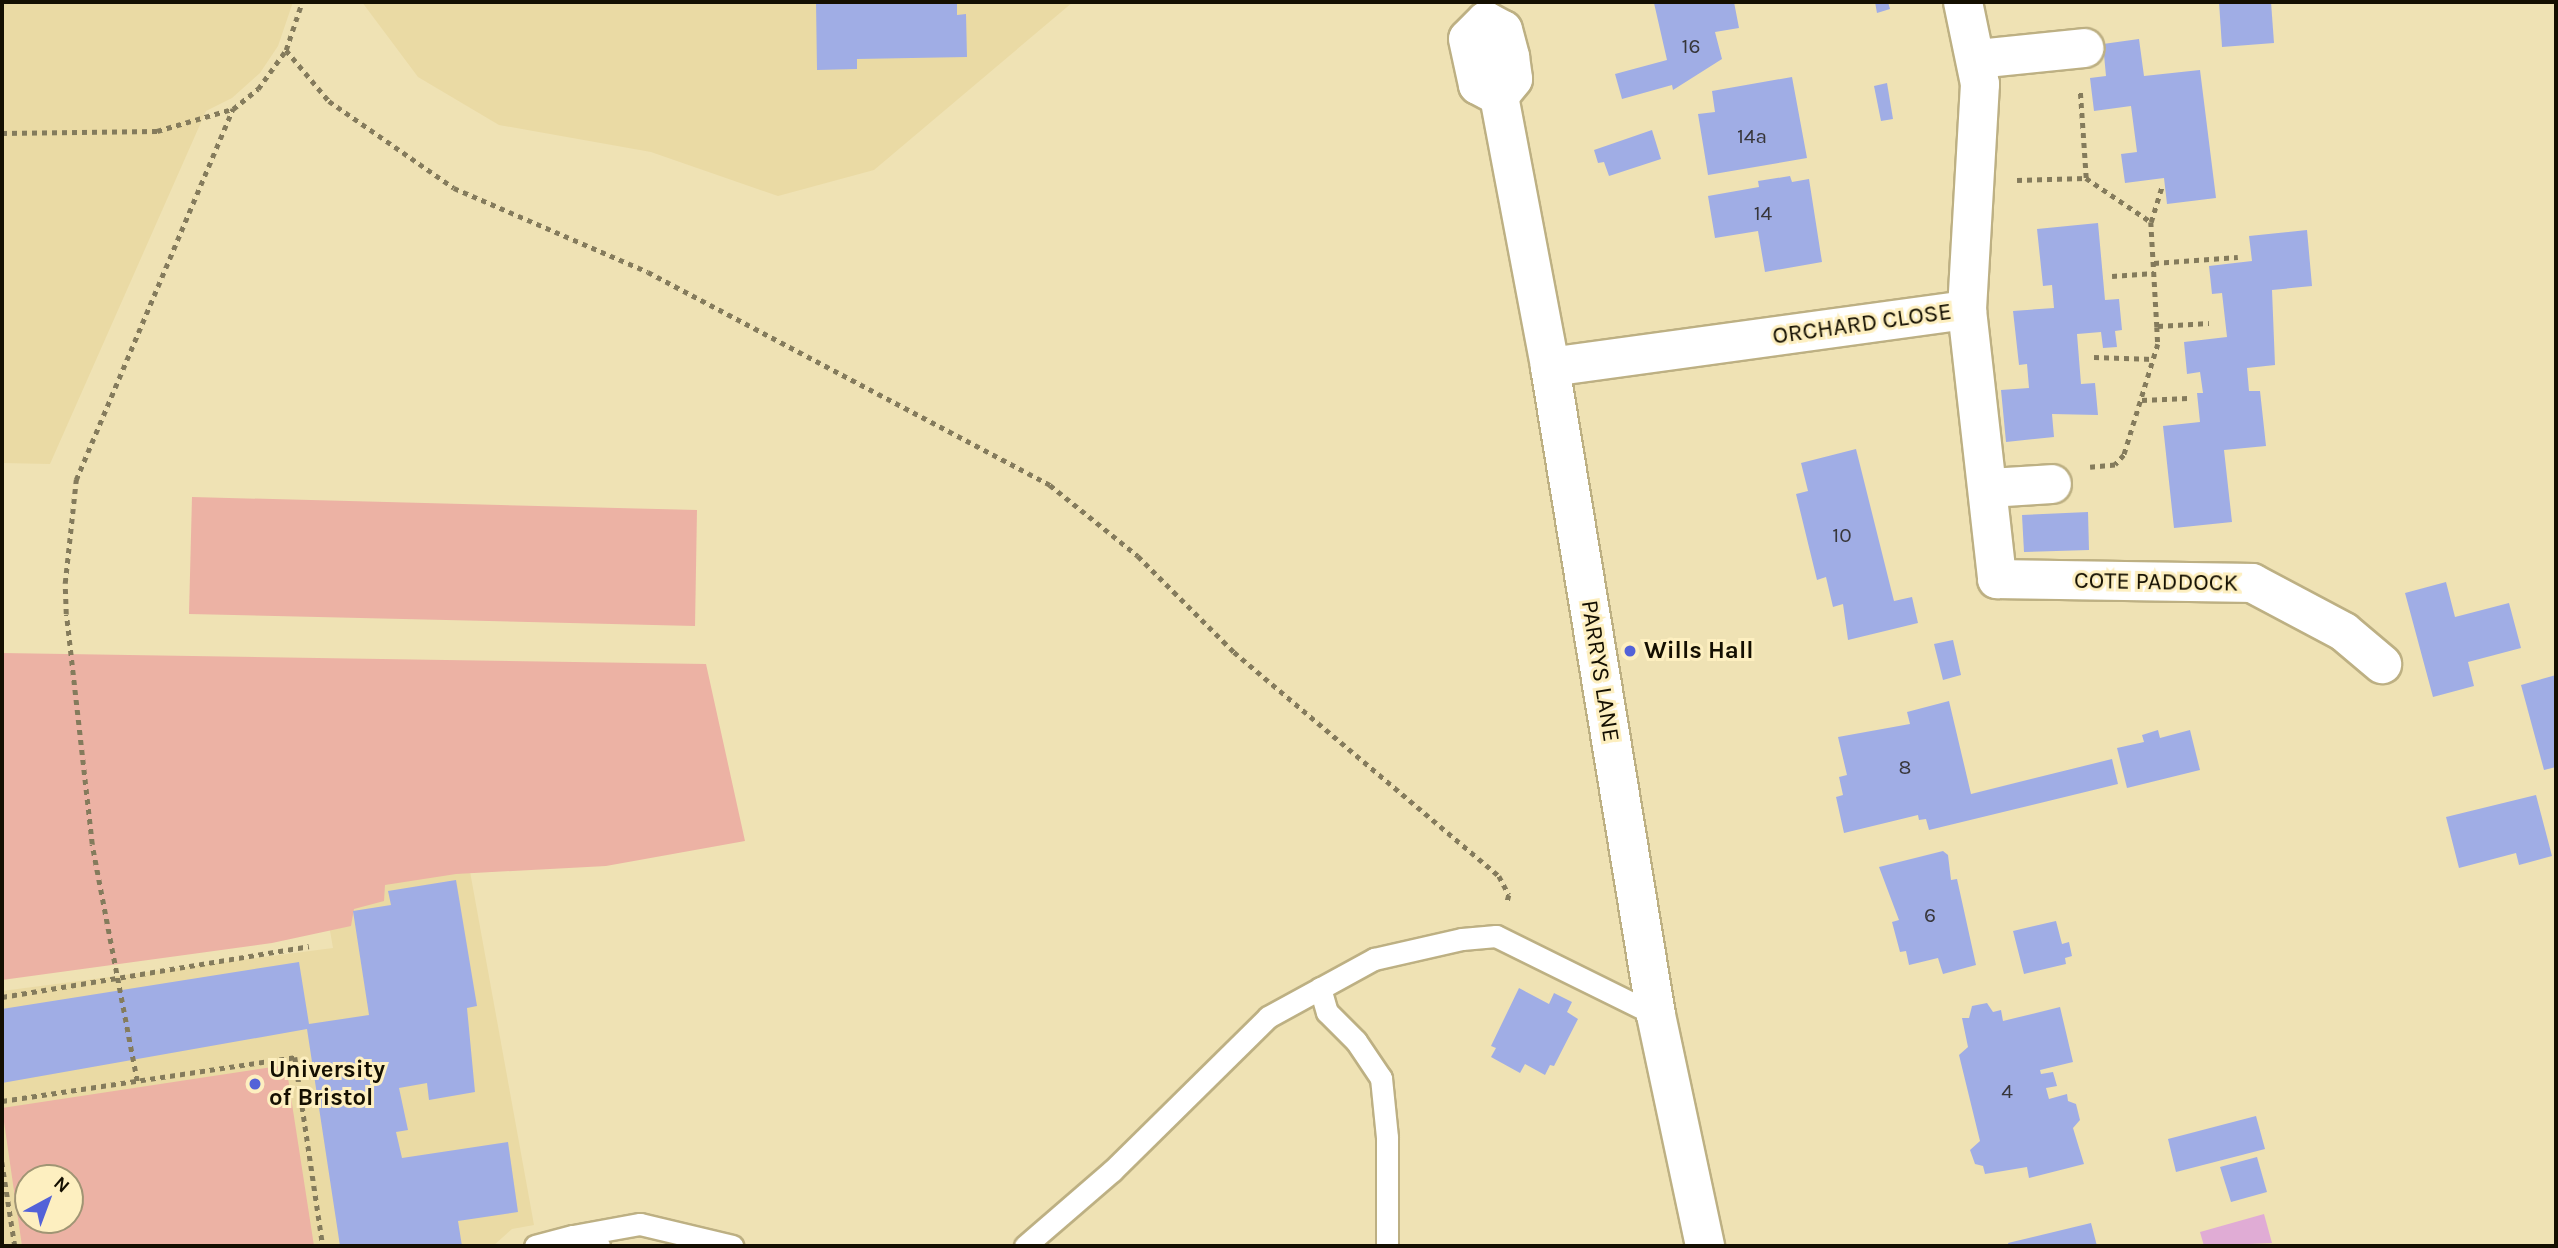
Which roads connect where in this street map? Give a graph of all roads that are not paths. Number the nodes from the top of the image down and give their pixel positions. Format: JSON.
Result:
{"nodes":[{"id":1,"x":1963,"y":2,"type":"edge"},
{"id":2,"x":1484,"y":11,"type":"edge"},
{"id":3,"x":2084,"y":48,"type":"road end"},
{"id":4,"x":1978,"y":59,"type":"junction"},
{"id":5,"x":1967,"y":310,"type":"junction"},
{"id":6,"x":1550,"y":367,"type":"junction"},
{"id":7,"x":2052,"y":484,"type":"road end"},
{"id":8,"x":1989,"y":488,"type":"junction"},
{"id":9,"x":2382,"y":664,"type":"dead end"},
{"id":10,"x":1321,"y":989,"type":"junction"},
{"id":11,"x":1656,"y":1015,"type":"junction"},
{"id":12,"x":573,"y":1236,"type":"junction"},
{"id":13,"x":535,"y":1246,"type":"edge"},
{"id":14,"x":599,"y":1246,"type":"edge"},
{"id":15,"x":732,"y":1246,"type":"edge"},
{"id":16,"x":1025,"y":1246,"type":"edge"},
{"id":17,"x":1387,"y":1246,"type":"edge"},
{"id":18,"x":1705,"y":1246,"type":"edge"}],
"edges":[{"from":1,"to":4,"type":"street","name":"ORCHARD CLOSE"},
{"from":2,"to":6,"type":"street","name":"PARRYS LANE"},
{"from":3,"to":4,"type":"street"},
{"from":4,"to":5,"type":"street","name":"ORCHARD CLOSE"},
{"from":5,"to":6,"type":"street","name":"ORCHARD CLOSE"},
{"from":5,"to":8,"type":"street","name":"COTE PADDOCK"},
{"from":6,"to":11,"type":"street","name":"PARRYS LANE"},
{"from":7,"to":8,"type":"street"},
{"from":8,"to":9,"type":"street","name":"COTE PADDOCK"},
{"from":10,"to":11,"type":"lane"},
{"from":10,"to":16,"type":"lane"},
{"from":10,"to":17,"type":"lane"},
{"from":11,"to":18,"type":"street","name":"PARRYS LANE"},
{"from":12,"to":13,"type":"lane"},
{"from":12,"to":14,"type":"lane"},
{"from":12,"to":15,"type":"lane"}]}
